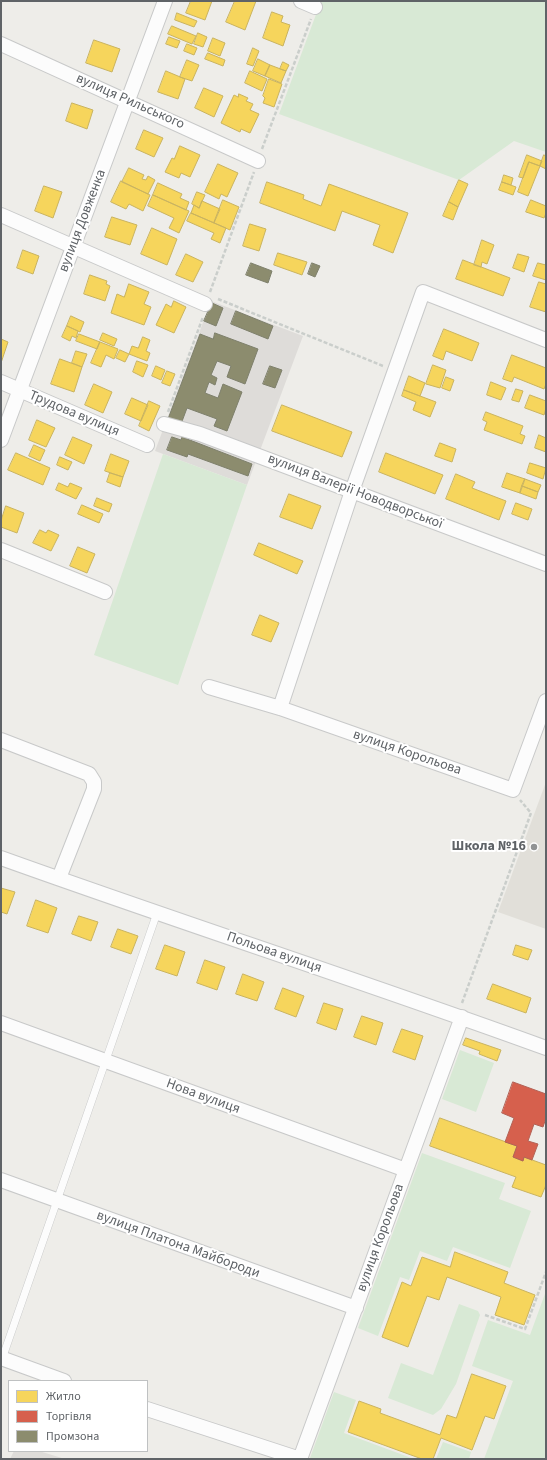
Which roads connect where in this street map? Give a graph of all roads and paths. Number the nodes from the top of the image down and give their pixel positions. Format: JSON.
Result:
{"nodes":[{"id":1,"x":165,"y":1,"type":"edge"},
{"id":2,"x":301,"y":1,"type":"edge"},
{"id":3,"x":315,"y":7,"type":"dead end"},
{"id":4,"x":1,"y":44,"type":"edge"},
{"id":5,"x":128,"y":101,"type":"junction"},
{"id":6,"x":258,"y":161,"type":"dead end"},
{"id":7,"x":1,"y":214,"type":"edge"},
{"id":8,"x":73,"y":247,"type":"junction"},
{"id":9,"x":210,"y":301,"type":"junction"},
{"id":10,"x":546,"y":340,"type":"edge"},
{"id":11,"x":395,"y":371,"type":"junction"},
{"id":12,"x":1,"y":382,"type":"edge"},
{"id":13,"x":19,"y":390,"type":"junction"},
{"id":14,"x":164,"y":424,"type":"joint"},
{"id":15,"x":1,"y":440,"type":"edge"},
{"id":16,"x":147,"y":445,"type":"dead end"},
{"id":17,"x":352,"y":491,"type":"junction"},
{"id":18,"x":1,"y":550,"type":"edge"},
{"id":19,"x":546,"y":564,"type":"edge"},
{"id":20,"x":105,"y":592,"type":"dead end"},
{"id":21,"x":209,"y":687,"type":"dead end"},
{"id":22,"x":546,"y":701,"type":"edge"},
{"id":23,"x":280,"y":708,"type":"junction"},
{"id":24,"x":1,"y":740,"type":"edge"},
{"id":25,"x":513,"y":790,"type":"junction"},
{"id":26,"x":1,"y":858,"type":"edge"},
{"id":27,"x":59,"y":878,"type":"junction"},
{"id":28,"x":157,"y":913,"type":"junction"},
{"id":29,"x":462,"y":1017,"type":"junction"},
{"id":30,"x":1,"y":1023,"type":"edge"},
{"id":31,"x":546,"y":1048,"type":"edge"},
{"id":32,"x":105,"y":1062,"type":"junction"},
{"id":33,"x":406,"y":1170,"type":"junction"},
{"id":34,"x":1,"y":1180,"type":"edge"},
{"id":35,"x":57,"y":1201,"type":"junction"},
{"id":36,"x":546,"y":1272,"type":"edge"},
{"id":37,"x":356,"y":1308,"type":"junction"},
{"id":38,"x":485,"y":1315,"type":"dead end"},
{"id":39,"x":2,"y":1359,"type":"edge"},
{"id":40,"x":61,"y":1380,"type":"edge"},
{"id":41,"x":148,"y":1409,"type":"edge"},
{"id":42,"x":300,"y":1459,"type":"edge"}],
"edges":[{"from":1,"to":5,"type":"street","name":"вулиця Довженка"},
{"from":2,"to":3,"type":"street"},
{"from":4,"to":5,"type":"street","name":"вулиця Рильського"},
{"from":5,"to":6,"type":"street","name":"вулиця Рильського"},
{"from":5,"to":8,"type":"street","name":"вулиця Довженка"},
{"from":7,"to":8,"type":"street"},
{"from":8,"to":9,"type":"street"},
{"from":8,"to":13,"type":"street","name":"вулиця Довженка"},
{"from":9,"to":11,"type":"path"},
{"from":9,"to":14,"type":"path"},
{"from":10,"to":11,"type":"street"},
{"from":11,"to":17,"type":"street"},
{"from":12,"to":13,"type":"street","name":"Трудова вулиця"},
{"from":13,"to":15,"type":"street","name":"вулиця Довженка"},
{"from":13,"to":16,"type":"street","name":"Трудова вулиця"},
{"from":14,"to":17,"type":"street","name":"вулиця Валерії Новодворської"},
{"from":17,"to":19,"type":"street","name":"вулиця Валерії Новодворської"},
{"from":17,"to":23,"type":"street"},
{"from":18,"to":20,"type":"street"},
{"from":21,"to":23,"type":"street","name":"вулиця Корольова"},
{"from":22,"to":25,"type":"street"},
{"from":23,"to":25,"type":"street","name":"вулиця Корольова"},
{"from":24,"to":27,"type":"street"},
{"from":25,"to":29,"type":"path"},
{"from":26,"to":27,"type":"street","name":"Польова вулиця"},
{"from":27,"to":28,"type":"street","name":"Польова вулиця"},
{"from":28,"to":29,"type":"street","name":"Польова вулиця"},
{"from":28,"to":32,"type":"lane"},
{"from":29,"to":31,"type":"street","name":"Польова вулиця"},
{"from":29,"to":33,"type":"street","name":"вулиця Корольова"},
{"from":30,"to":32,"type":"street","name":"Нова вулиця"},
{"from":32,"to":33,"type":"street","name":"Нова вулиця"},
{"from":32,"to":35,"type":"lane"},
{"from":33,"to":37,"type":"street","name":"вулиця Корольова"},
{"from":34,"to":35,"type":"street","name":"вулиця Платона Майбороди"},
{"from":35,"to":37,"type":"street","name":"вулиця Платона Майбороди"},
{"from":35,"to":39,"type":"lane"},
{"from":36,"to":38,"type":"path"},
{"from":37,"to":42,"type":"street","name":"вулиця Корольова"},
{"from":39,"to":40,"type":"street"},
{"from":41,"to":42,"type":"street"}]}
